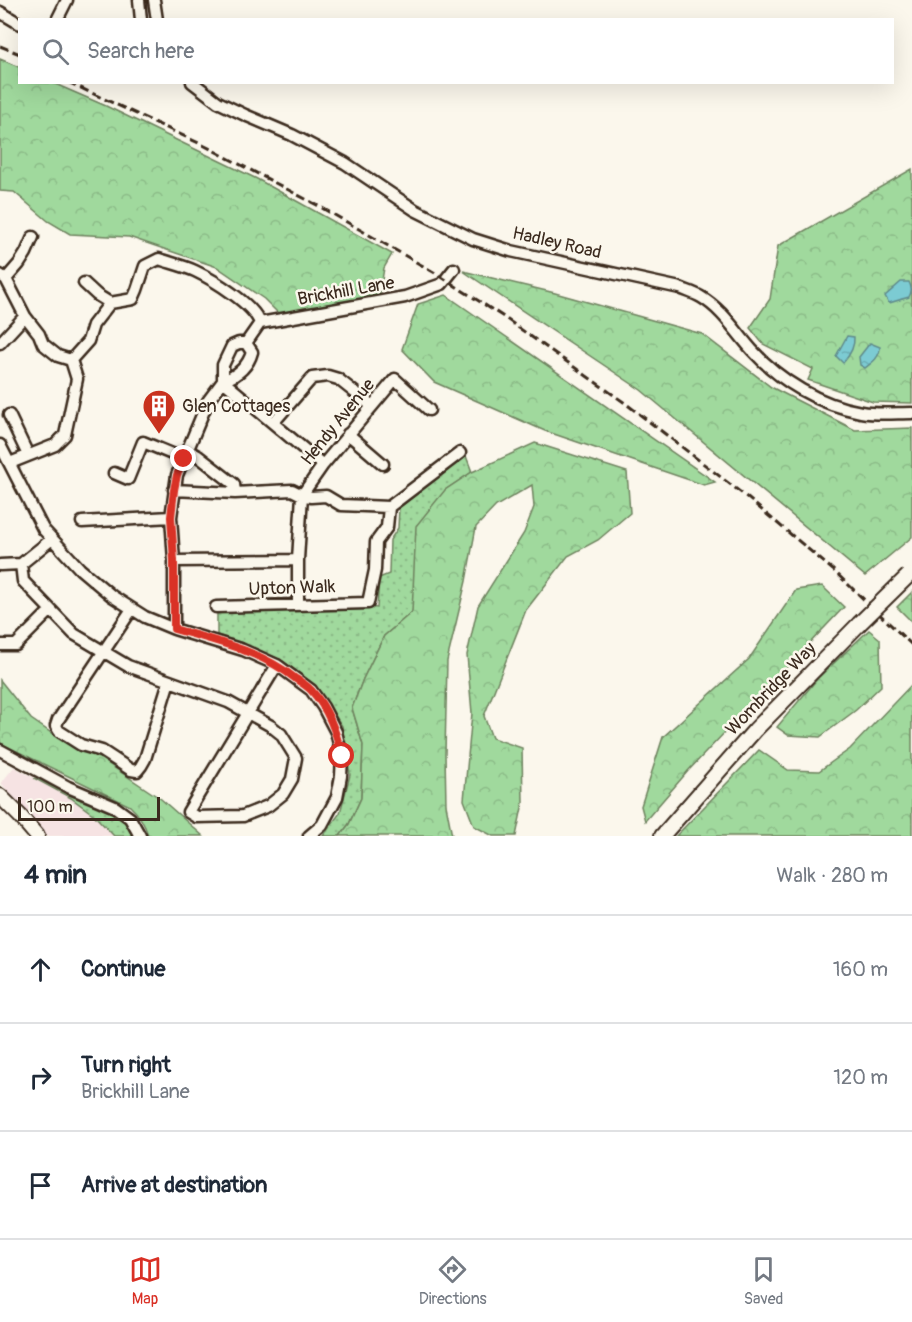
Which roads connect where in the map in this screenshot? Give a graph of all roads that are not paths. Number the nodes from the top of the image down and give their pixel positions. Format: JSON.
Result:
{"nodes":[{"id":1,"x":67,"y":0,"type":"edge"},
{"id":2,"x":139,"y":0,"type":"edge"},
{"id":3,"x":153,"y":0,"type":"edge"},
{"id":4,"x":0,"y":12,"type":"edge"},
{"id":5,"x":58,"y":18,"type":"edge"},
{"id":6,"x":141,"y":18,"type":"edge"},
{"id":7,"x":157,"y":18,"type":"edge"},
{"id":8,"x":18,"y":23,"type":"edge"},
{"id":9,"x":195,"y":84,"type":"edge"},
{"id":10,"x":33,"y":237,"type":"dead end"},
{"id":11,"x":454,"y":269,"type":"dead end"},
{"id":12,"x":3,"y":277,"type":"edge"},
{"id":13,"x":84,"y":283,"type":"dead end"},
{"id":14,"x":110,"y":303,"type":"junction"},
{"id":15,"x":25,"y":316,"type":"junction"},
{"id":16,"x":260,"y":323,"type":"junction"},
{"id":17,"x":0,"y":343,"type":"edge"},
{"id":18,"x":246,"y":343,"type":"junction"},
{"id":19,"x":71,"y":360,"type":"junction"},
{"id":20,"x":222,"y":381,"type":"junction"},
{"id":21,"x":372,"y":406,"type":"junction"},
{"id":22,"x":429,"y":410,"type":"dead end"},
{"id":23,"x":912,"y":412,"type":"edge"},
{"id":24,"x":9,"y":415,"type":"dead end"},
{"id":25,"x":273,"y":423,"type":"junction"},
{"id":26,"x":348,"y":435,"type":"junction"},
{"id":27,"x":1,"y":449,"type":"edge"},
{"id":28,"x":460,"y":453,"type":"dead end"},
{"id":29,"x":186,"y":454,"type":"junction"},
{"id":30,"x":28,"y":455,"type":"junction"},
{"id":31,"x":10,"y":463,"type":"junction"},
{"id":32,"x":323,"y":465,"type":"junction"},
{"id":33,"x":383,"y":465,"type":"dead end"},
{"id":34,"x":114,"y":473,"type":"dead end"},
{"id":35,"x":174,"y":490,"type":"junction"},
{"id":36,"x":235,"y":493,"type":"junction"},
{"id":37,"x":302,"y":495,"type":"junction"},
{"id":38,"x":389,"y":507,"type":"junction"},
{"id":39,"x":171,"y":517,"type":"junction"},
{"id":40,"x":82,"y":522,"type":"dead end"},
{"id":41,"x":52,"y":539,"type":"junction"},
{"id":42,"x":298,"y":560,"type":"junction"},
{"id":43,"x":174,"y":561,"type":"junction"},
{"id":44,"x":21,"y":564,"type":"junction"},
{"id":45,"x":0,"y":565,"type":"edge"},
{"id":46,"x":910,"y":574,"type":"edge"},
{"id":47,"x":298,"y":604,"type":"junction"},
{"id":48,"x":216,"y":607,"type":"dead end"},
{"id":49,"x":132,"y":609,"type":"junction"},
{"id":50,"x":51,"y":610,"type":"junction"},
{"id":51,"x":174,"y":629,"type":"junction"},
{"id":52,"x":0,"y":645,"type":"edge"},
{"id":53,"x":103,"y":652,"type":"junction"},
{"id":54,"x":277,"y":665,"type":"junction"},
{"id":55,"x":169,"y":681,"type":"junction"},
{"id":56,"x":247,"y":713,"type":"junction"},
{"id":57,"x":0,"y":750,"type":"edge"},
{"id":58,"x":0,"y":796,"type":"edge"},
{"id":59,"x":37,"y":836,"type":"edge"},
{"id":60,"x":140,"y":836,"type":"edge"},
{"id":61,"x":309,"y":836,"type":"edge"},
{"id":62,"x":662,"y":836,"type":"edge"}],
"edges":[{"from":1,"to":5,"type":"street"},
{"from":2,"to":6,"type":"street"},
{"from":3,"to":7,"type":"street"},
{"from":4,"to":8,"type":"street"},
{"from":9,"to":23,"type":"street","name":"Hadley Road"},
{"from":10,"to":12,"type":"street"},
{"from":11,"to":16,"type":"street","name":"Brickhill Lane"},
{"from":12,"to":15,"type":"street"},
{"from":13,"to":14,"type":"street"},
{"from":14,"to":16,"type":"street"},
{"from":14,"to":19,"type":"street"},
{"from":15,"to":17,"type":"street"},
{"from":15,"to":19,"type":"street"},
{"from":16,"to":18,"type":"street"},
{"from":18,"to":20,"type":"street"},
{"from":18,"to":20,"type":"street"},
{"from":19,"to":30,"type":"street"},
{"from":20,"to":25,"type":"street"},
{"from":20,"to":29,"type":"street"},
{"from":21,"to":22,"type":"street","name":"Hendy Avenue"},
{"from":21,"to":25,"type":"street"},
{"from":21,"to":26,"type":"street","name":"Hendy Avenue"},
{"from":24,"to":30,"type":"street"},
{"from":25,"to":32,"type":"street"},
{"from":26,"to":32,"type":"street","name":"Hendy Avenue"},
{"from":26,"to":33,"type":"street"},
{"from":27,"to":31,"type":"street"},
{"from":28,"to":38,"type":"street"},
{"from":29,"to":34,"type":"street"},
{"from":29,"to":35,"type":"street"},
{"from":29,"to":36,"type":"street"},
{"from":30,"to":31,"type":"street"},
{"from":31,"to":41,"type":"street"},
{"from":32,"to":37,"type":"street","name":"Hendy Avenue"},
{"from":35,"to":36,"type":"street"},
{"from":35,"to":39,"type":"street"},
{"from":36,"to":37,"type":"street"},
{"from":37,"to":38,"type":"street"},
{"from":37,"to":42,"type":"street"},
{"from":38,"to":47,"type":"street","name":"Upton Walk"},
{"from":39,"to":40,"type":"street"},
{"from":39,"to":43,"type":"street"},
{"from":41,"to":44,"type":"street"},
{"from":41,"to":49,"type":"street"},
{"from":42,"to":43,"type":"street"},
{"from":42,"to":47,"type":"street"},
{"from":43,"to":51,"type":"street"},
{"from":44,"to":45,"type":"street"},
{"from":44,"to":50,"type":"street"},
{"from":46,"to":62,"type":"main road","name":"Wombridge Way","bridge":true},
{"from":47,"to":48,"type":"street","name":"Upton Walk"},
{"from":49,"to":51,"type":"street"},
{"from":49,"to":53,"type":"street"},
{"from":50,"to":52,"type":"street"},
{"from":50,"to":53,"type":"street"},
{"from":51,"to":54,"type":"street"},
{"from":53,"to":55,"type":"street"},
{"from":53,"to":55,"type":"street"},
{"from":54,"to":56,"type":"street"},
{"from":54,"to":61,"type":"street"},
{"from":55,"to":56,"type":"street"},
{"from":56,"to":56,"type":"street"},
{"from":57,"to":60,"type":"street"},
{"from":58,"to":59,"type":"main road"}]}
